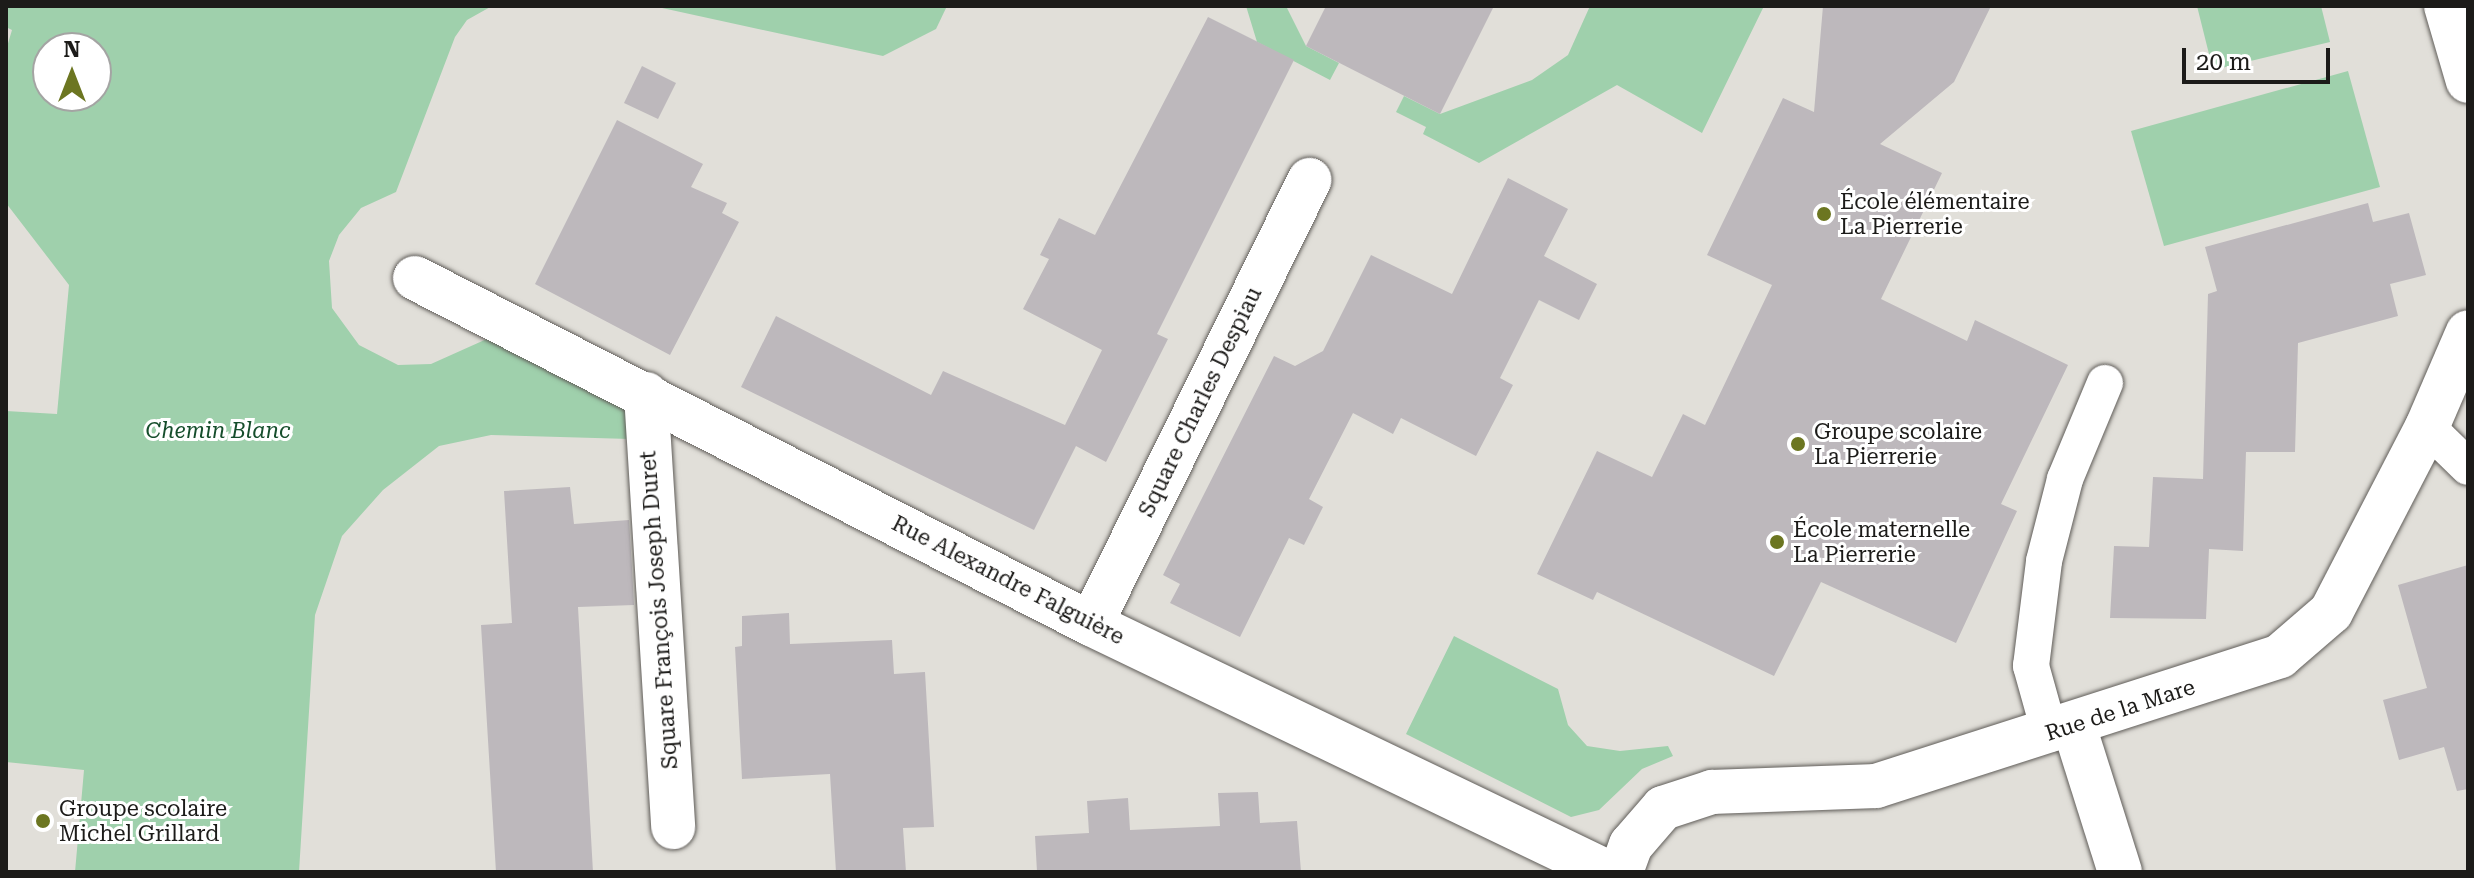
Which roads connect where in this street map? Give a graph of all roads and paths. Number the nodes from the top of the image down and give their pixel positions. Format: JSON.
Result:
{"nodes":[{"id":1,"x":2446,"y":6,"type":"edge"},
{"id":2,"x":2468,"y":81,"type":"edge"},
{"id":3,"x":1309,"y":180,"type":"dead end"},
{"id":4,"x":415,"y":278,"type":"dead end"},
{"id":5,"x":2468,"y":332,"type":"edge"},
{"id":6,"x":2105,"y":383,"type":"dead end"},
{"id":7,"x":646,"y":394,"type":"junction"},
{"id":8,"x":2427,"y":427,"type":"junction"},
{"id":9,"x":2468,"y":467,"type":"edge"},
{"id":10,"x":1091,"y":624,"type":"junction"},
{"id":11,"x":2062,"y":730,"type":"junction"},
{"id":12,"x":673,"y":827,"type":"dead end"},
{"id":13,"x":1607,"y":872,"type":"edge"},
{"id":14,"x":1621,"y":872,"type":"edge"},
{"id":15,"x":2120,"y":872,"type":"edge"}],
"edges":[{"from":1,"to":2,"type":"street"},
{"from":3,"to":10,"type":"street","name":"Square Charles Despiau"},
{"from":4,"to":7,"type":"street","name":"Rue Alexandre Falguière"},
{"from":5,"to":8,"type":"street","name":"Rue de la Mare"},
{"from":6,"to":11,"type":"street"},
{"from":7,"to":10,"type":"street","name":"Rue Alexandre Falguière"},
{"from":7,"to":12,"type":"street","name":"Square François Joseph Duret"},
{"from":8,"to":9,"type":"street"},
{"from":8,"to":11,"type":"street","name":"Rue de la Mare"},
{"from":10,"to":13,"type":"street","name":"Rue Alexandre Falguière"},
{"from":11,"to":14,"type":"street","name":"Rue de la Mare"},
{"from":11,"to":15,"type":"street"}]}
